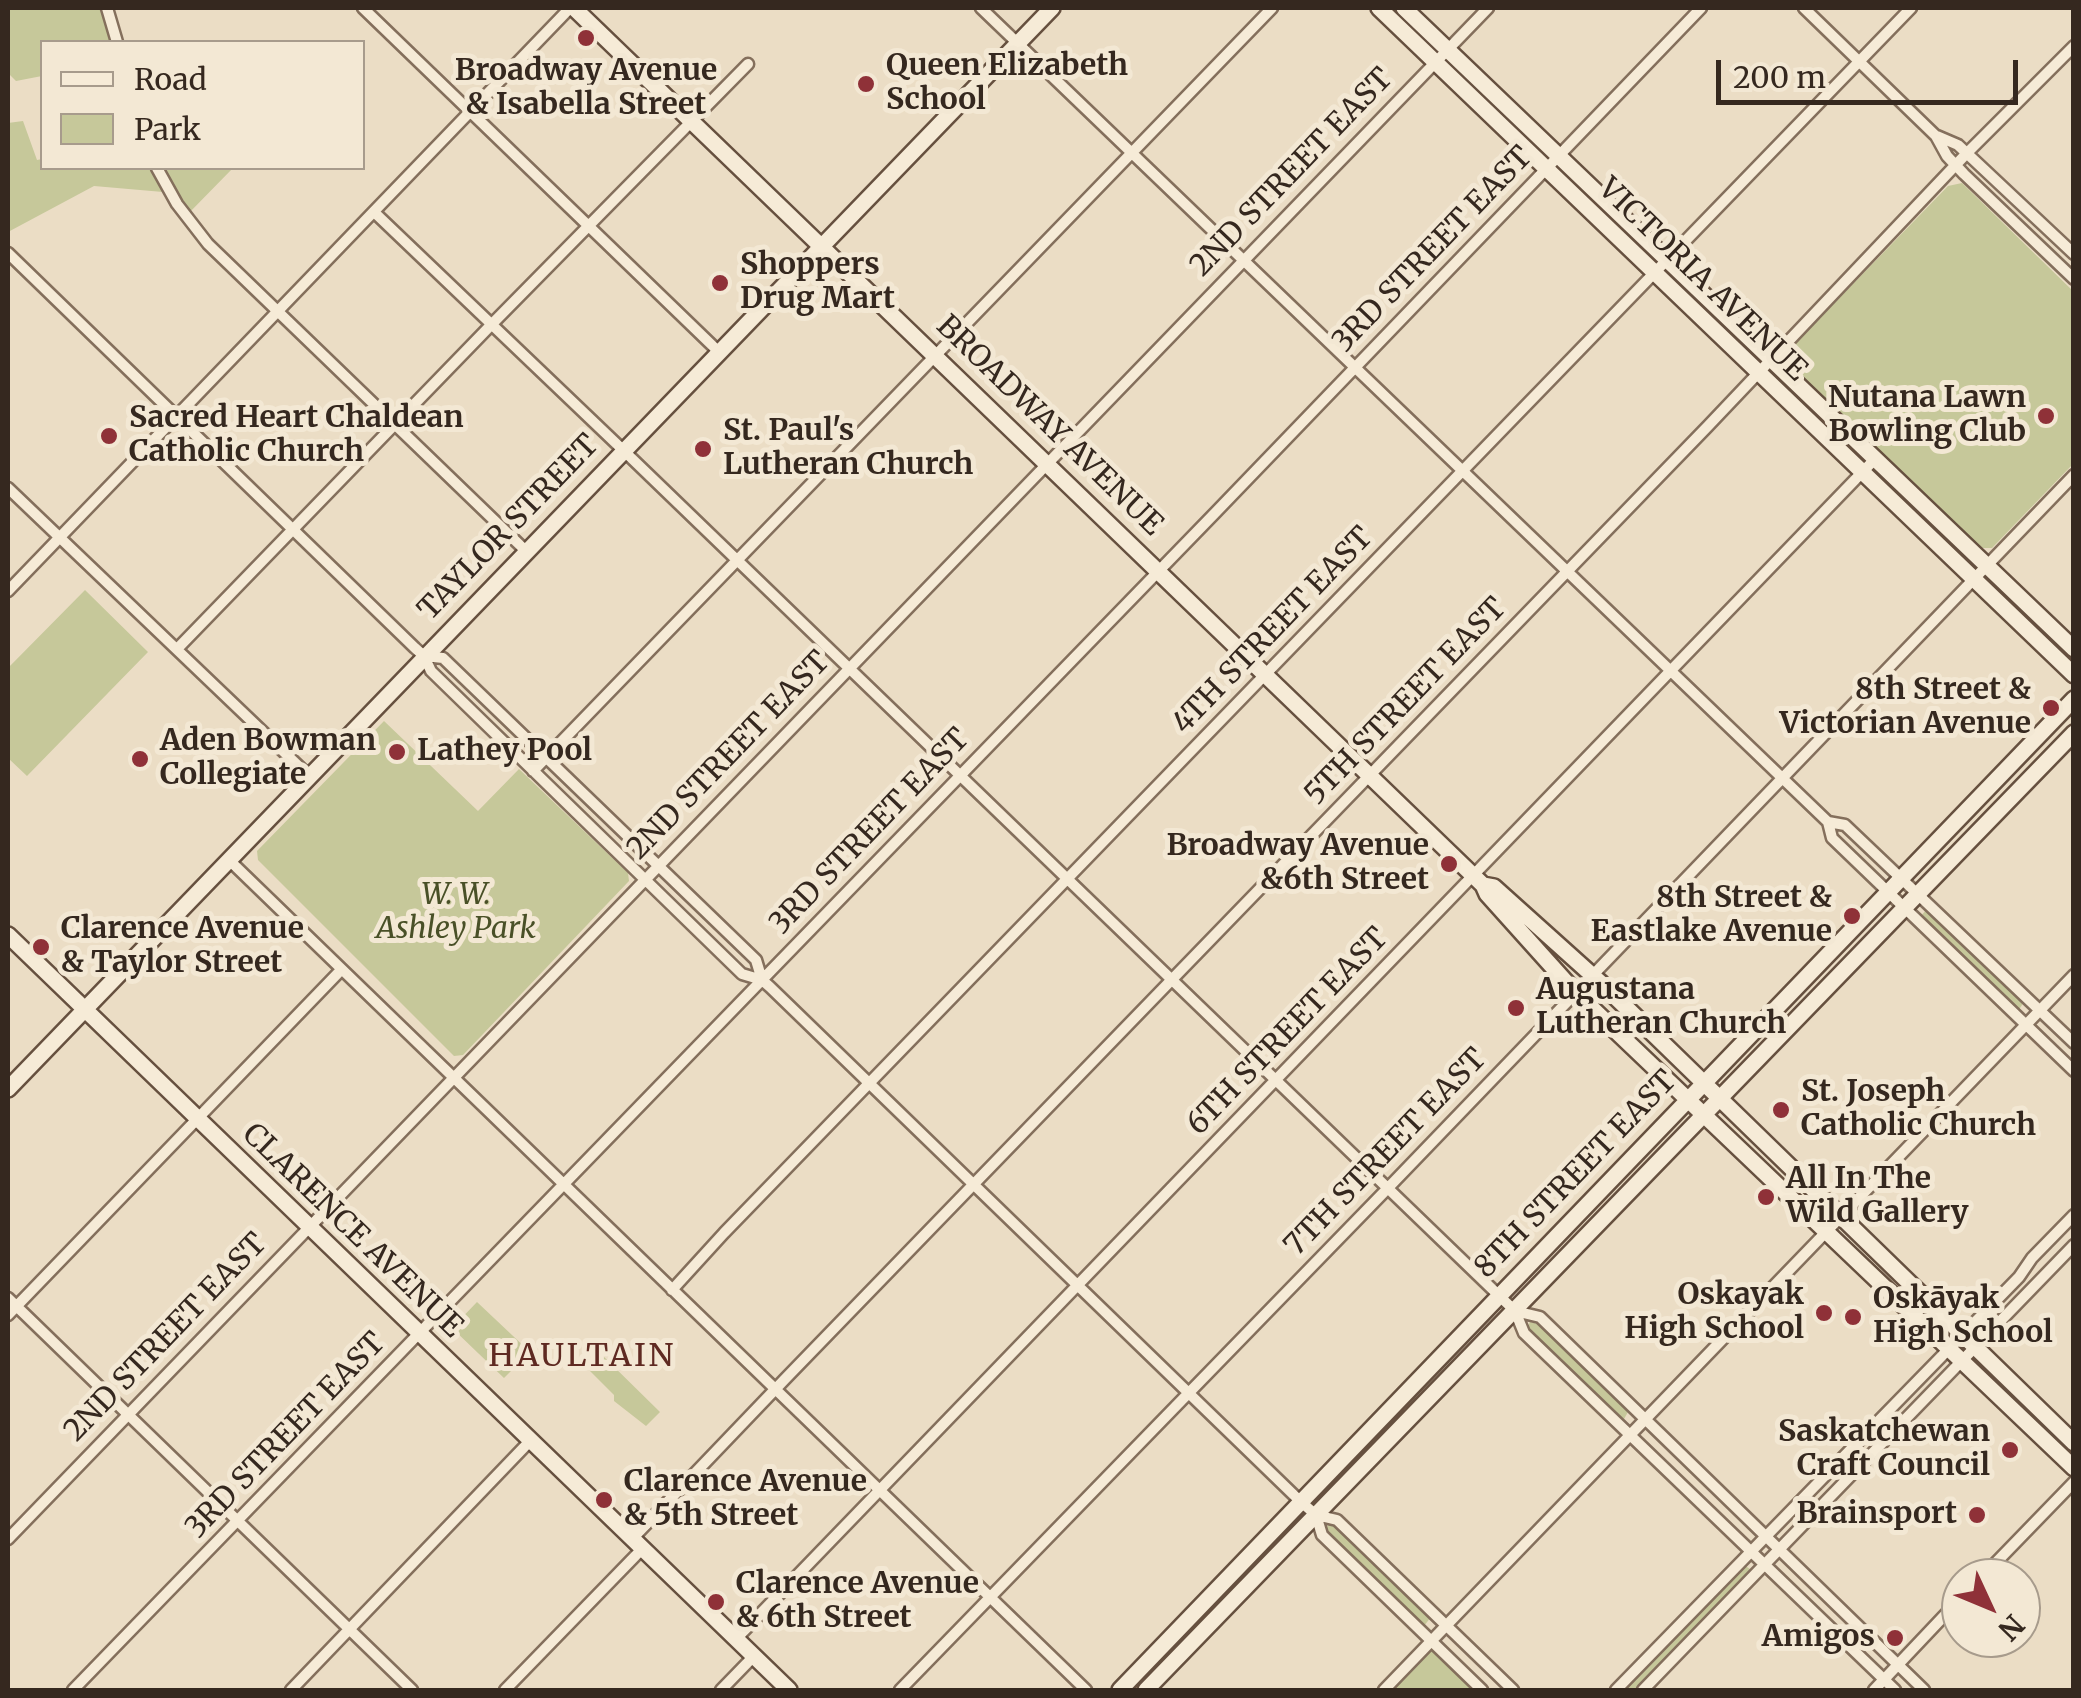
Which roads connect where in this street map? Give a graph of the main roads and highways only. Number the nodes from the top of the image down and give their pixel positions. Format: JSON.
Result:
{"nodes":[{"id":1,"x":572,"y":8,"type":"edge"},
{"id":2,"x":1052,"y":8,"type":"edge"},
{"id":3,"x":1379,"y":8,"type":"edge"},
{"id":4,"x":1404,"y":8,"type":"edge"},
{"id":5,"x":821,"y":244,"type":"junction"},
{"id":6,"x":1660,"y":266,"type":"junction"},
{"id":7,"x":1980,"y":572,"type":"junction"},
{"id":8,"x":2074,"y":649,"type":"edge"},
{"id":9,"x":2074,"y":674,"type":"edge"},
{"id":10,"x":2074,"y":699,"type":"edge"},
{"id":11,"x":2074,"y":733,"type":"edge"},
{"id":12,"x":1478,"y":880,"type":"junction"},
{"id":13,"x":8,"y":935,"type":"edge"},
{"id":14,"x":84,"y":1010,"type":"junction"},
{"id":15,"x":1703,"y":1083,"type":"junction"},
{"id":16,"x":8,"y":1088,"type":"edge"},
{"id":17,"x":1688,"y":1098,"type":"junction"},
{"id":18,"x":1720,"y":1100,"type":"junction"},
{"id":19,"x":1706,"y":1114,"type":"junction"},
{"id":20,"x":2074,"y":1443,"type":"edge"},
{"id":21,"x":2074,"y":1468,"type":"edge"},
{"id":22,"x":789,"y":1690,"type":"edge"},
{"id":23,"x":1120,"y":1690,"type":"edge"},
{"id":24,"x":1146,"y":1690,"type":"edge"}],
"edges":[{"from":1,"to":5,"type":"main road","name":"BROADWAY AVENUE"},
{"from":2,"to":5,"type":"main road","name":"TAYLOR STREET"},
{"from":3,"to":6,"type":"main road","name":"VICTORIA AVENUE"},
{"from":4,"to":6,"type":"main road","name":"VICTORIA AVENUE"},
{"from":5,"to":12,"type":"main road","name":"BROADWAY AVENUE"},
{"from":5,"to":14,"type":"main road","name":"TAYLOR STREET"},
{"from":6,"to":7,"type":"main road","name":"VICTORIA AVENUE"},
{"from":6,"to":7,"type":"main road","name":"VICTORIA AVENUE"},
{"from":7,"to":8,"type":"main road","name":"VICTORIA AVENUE"},
{"from":7,"to":9,"type":"main road","name":"VICTORIA AVENUE"},
{"from":10,"to":15,"type":"main road","name":"8TH STREET EAST"},
{"from":11,"to":18,"type":"main road","name":"8TH STREET EAST"},
{"from":12,"to":15,"type":"main road","name":"BROADWAY AVENUE"},
{"from":12,"to":17,"type":"main road","name":"BROADWAY AVENUE"},
{"from":13,"to":14,"type":"main road","name":"CLARENCE AVENUE"},
{"from":14,"to":16,"type":"main road","name":"TAYLOR STREET"},
{"from":14,"to":22,"type":"main road","name":"CLARENCE AVENUE"},
{"from":15,"to":17,"type":"main road","name":"8TH STREET EAST"},
{"from":15,"to":18,"type":"main road","name":"BROADWAY AVENUE"},
{"from":17,"to":19,"type":"main road","name":"BROADWAY AVENUE"},
{"from":17,"to":23,"type":"main road","name":"8TH STREET EAST"},
{"from":18,"to":19,"type":"main road","name":"8TH STREET EAST"},
{"from":18,"to":20,"type":"main road","name":"BROADWAY AVENUE"},
{"from":19,"to":21,"type":"main road","name":"BROADWAY AVENUE"},
{"from":19,"to":24,"type":"main road","name":"8TH STREET EAST"}]}
